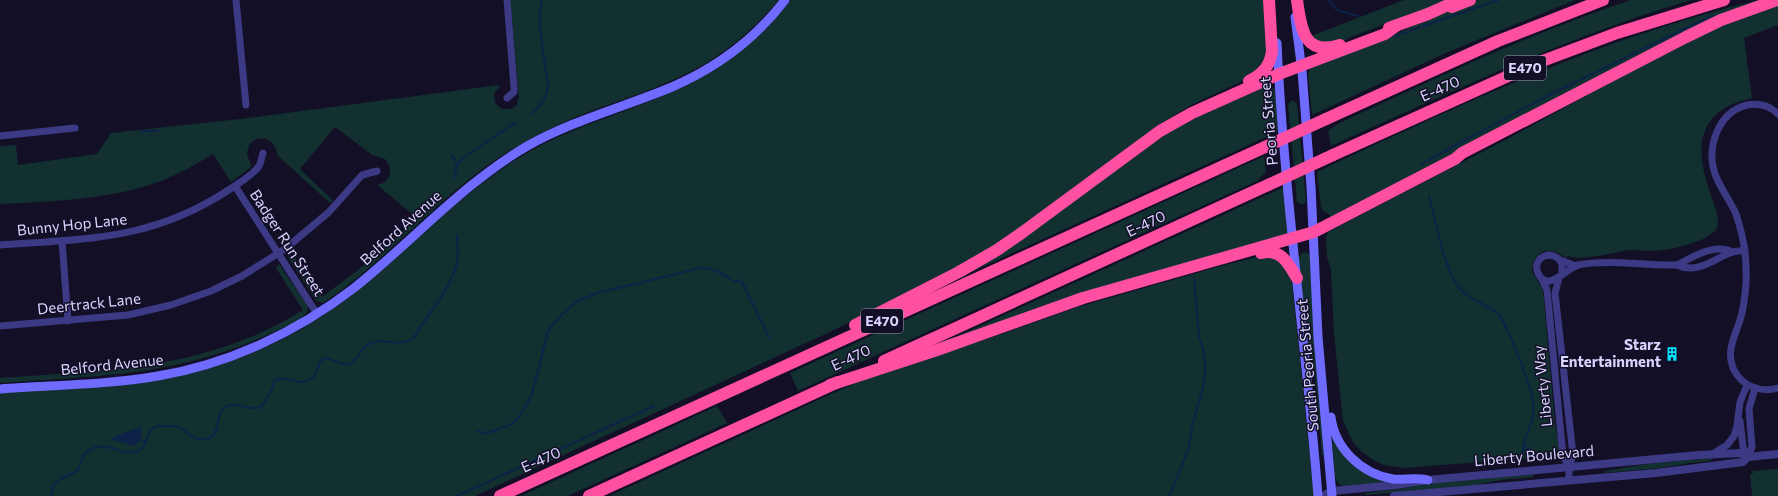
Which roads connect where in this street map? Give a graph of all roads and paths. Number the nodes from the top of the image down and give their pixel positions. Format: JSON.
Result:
{"nodes":[{"id":1,"x":236,"y":0,"type":"edge"},
{"id":2,"x":507,"y":0,"type":"edge"},
{"id":3,"x":786,"y":0,"type":"edge"},
{"id":4,"x":1269,"y":0,"type":"edge"},
{"id":5,"x":1275,"y":0,"type":"edge"},
{"id":6,"x":1292,"y":0,"type":"edge"},
{"id":7,"x":1297,"y":0,"type":"edge"},
{"id":8,"x":1459,"y":0,"type":"edge"},
{"id":9,"x":1470,"y":0,"type":"edge"},
{"id":10,"x":1603,"y":0,"type":"edge"},
{"id":11,"x":1724,"y":0,"type":"edge"},
{"id":12,"x":1777,"y":0,"type":"edge"},
{"id":13,"x":1428,"y":14,"type":"junction"},
{"id":14,"x":1396,"y":26,"type":"junction"},
{"id":15,"x":1301,"y":66,"type":"junction"},
{"id":16,"x":1279,"y":74,"type":"junction"},
{"id":17,"x":507,"y":98,"type":"dead end"},
{"id":18,"x":1211,"y":104,"type":"junction"},
{"id":19,"x":246,"y":105,"type":"dead end"},
{"id":20,"x":1778,"y":114,"type":"edge"},
{"id":21,"x":75,"y":128,"type":"dead end"},
{"id":22,"x":0,"y":136,"type":"edge"},
{"id":23,"x":263,"y":153,"type":"dead end"},
{"id":24,"x":377,"y":171,"type":"dead end"},
{"id":25,"x":236,"y":186,"type":"junction"},
{"id":26,"x":1314,"y":232,"type":"junction"},
{"id":27,"x":1293,"y":239,"type":"junction"},
{"id":28,"x":62,"y":241,"type":"junction"},
{"id":29,"x":0,"y":245,"type":"edge"},
{"id":30,"x":1745,"y":250,"type":"junction"},
{"id":31,"x":1732,"y":252,"type":"junction"},
{"id":32,"x":279,"y":253,"type":"junction"},
{"id":33,"x":1234,"y":256,"type":"junction"},
{"id":34,"x":1560,"y":260,"type":"junction"},
{"id":35,"x":1677,"y":265,"type":"junction"},
{"id":36,"x":1576,"y":266,"type":"junction"},
{"id":37,"x":1560,"y":276,"type":"junction"},
{"id":38,"x":1297,"y":278,"type":"junction"},
{"id":39,"x":1542,"y":278,"type":"junction"},
{"id":40,"x":317,"y":314,"type":"junction"},
{"id":41,"x":68,"y":321,"type":"junction"},
{"id":42,"x":0,"y":326,"type":"edge"},
{"id":43,"x":794,"y":362,"type":"junction"},
{"id":44,"x":830,"y":385,"type":"junction"},
{"id":45,"x":1747,"y":385,"type":"junction"},
{"id":46,"x":1755,"y":388,"type":"junction"},
{"id":47,"x":1778,"y":388,"type":"edge"},
{"id":48,"x":0,"y":389,"type":"edge"},
{"id":49,"x":1323,"y":392,"type":"junction"},
{"id":50,"x":1739,"y":417,"type":"junction"},
{"id":51,"x":1778,"y":454,"type":"edge"},
{"id":52,"x":1710,"y":455,"type":"junction"},
{"id":53,"x":1748,"y":457,"type":"junction"},
{"id":54,"x":1569,"y":467,"type":"junction"},
{"id":55,"x":1428,"y":480,"type":"junction"},
{"id":56,"x":1569,"y":480,"type":"junction"},
{"id":57,"x":1332,"y":494,"type":"edge"},
{"id":58,"x":500,"y":496,"type":"edge"},
{"id":59,"x":589,"y":496,"type":"edge"},
{"id":60,"x":1318,"y":496,"type":"edge"},
{"id":61,"x":1323,"y":496,"type":"edge"},
{"id":62,"x":1394,"y":496,"type":"edge"}],
"edges":[{"from":1,"to":19,"type":"street"},
{"from":2,"to":17,"type":"street"},
{"from":3,"to":40,"type":"main road","name":"Belford Avenue"},
{"from":4,"to":18,"type":"highway"},
{"from":5,"to":16,"type":"main road","name":"Peoria Street"},
{"from":6,"to":15,"type":"main road"},
{"from":7,"to":14,"type":"highway"},
{"from":8,"to":13,"type":"highway"},
{"from":9,"to":13,"type":"highway"},
{"from":10,"to":43,"type":"highway","name":"E-470","number":"E470","bridge":true},
{"from":11,"to":44,"type":"highway","name":"E-470","number":"E470","bridge":true},
{"from":12,"to":26,"type":"highway"},
{"from":13,"to":14,"type":"highway"},
{"from":14,"to":15,"type":"highway"},
{"from":15,"to":16,"type":"highway"},
{"from":15,"to":26,"type":"main road"},
{"from":16,"to":18,"type":"highway"},
{"from":16,"to":27,"type":"main road","name":"Peoria Street"},
{"from":18,"to":43,"type":"highway"},
{"from":20,"to":30,"type":"street"},
{"from":21,"to":22,"type":"street"},
{"from":23,"to":25,"type":"street","name":"Bunny Hop Lane"},
{"from":24,"to":32,"type":"street","name":"Deertrack Lane"},
{"from":25,"to":28,"type":"street","name":"Bunny Hop Lane"},
{"from":25,"to":32,"type":"street","name":"Badger Run Street"},
{"from":26,"to":27,"type":"highway"},
{"from":26,"to":49,"type":"main road","name":"South Peoria Street"},
{"from":27,"to":33,"type":"highway"},
{"from":27,"to":38,"type":"main road","name":"South Peoria Street"},
{"from":28,"to":29,"type":"street","name":"Bunny Hop Lane"},
{"from":28,"to":41,"type":"street"},
{"from":30,"to":31,"type":"street"},
{"from":30,"to":45,"type":"street"},
{"from":31,"to":35,"type":"street"},
{"from":31,"to":35,"type":"street"},
{"from":32,"to":40,"type":"street","name":"Badger Run Street"},
{"from":32,"to":41,"type":"street","name":"Deertrack Lane"},
{"from":33,"to":38,"type":"highway"},
{"from":33,"to":44,"type":"highway"},
{"from":34,"to":36,"type":"street"},
{"from":34,"to":37,"type":"street"},
{"from":34,"to":39,"type":"street"},
{"from":35,"to":36,"type":"street"},
{"from":36,"to":37,"type":"street"},
{"from":37,"to":39,"type":"street"},
{"from":37,"to":54,"type":"street","name":"Liberty Way"},
{"from":38,"to":60,"type":"main road","name":"South Peoria Street"},
{"from":39,"to":54,"type":"street","name":"Liberty Way"},
{"from":40,"to":48,"type":"main road","name":"Belford Avenue"},
{"from":41,"to":42,"type":"street","name":"Deertrack Lane"},
{"from":43,"to":58,"type":"highway","name":"E-470","number":"E470"},
{"from":44,"to":59,"type":"highway","name":"E-470","number":"E470"},
{"from":45,"to":46,"type":"street"},
{"from":45,"to":50,"type":"street"},
{"from":46,"to":47,"type":"street"},
{"from":46,"to":53,"type":"street"},
{"from":49,"to":55,"type":"main road"},
{"from":49,"to":57,"type":"main road","name":"South Peoria Street"},
{"from":50,"to":52,"type":"street"},
{"from":50,"to":53,"type":"street"},
{"from":51,"to":53,"type":"street","name":"Liberty Boulevard"},
{"from":52,"to":53,"type":"street","name":"Liberty Boulevard"},
{"from":52,"to":54,"type":"street","name":"Liberty Boulevard"},
{"from":53,"to":56,"type":"street","name":"Liberty Boulevard"},
{"from":54,"to":55,"type":"street","name":"Liberty Boulevard"},
{"from":54,"to":56,"type":"street"},
{"from":55,"to":57,"type":"street","name":"Liberty Boulevard"},
{"from":56,"to":62,"type":"street","name":"Liberty Boulevard"},
{"from":57,"to":61,"type":"street","name":"Liberty Boulevard"}]}
